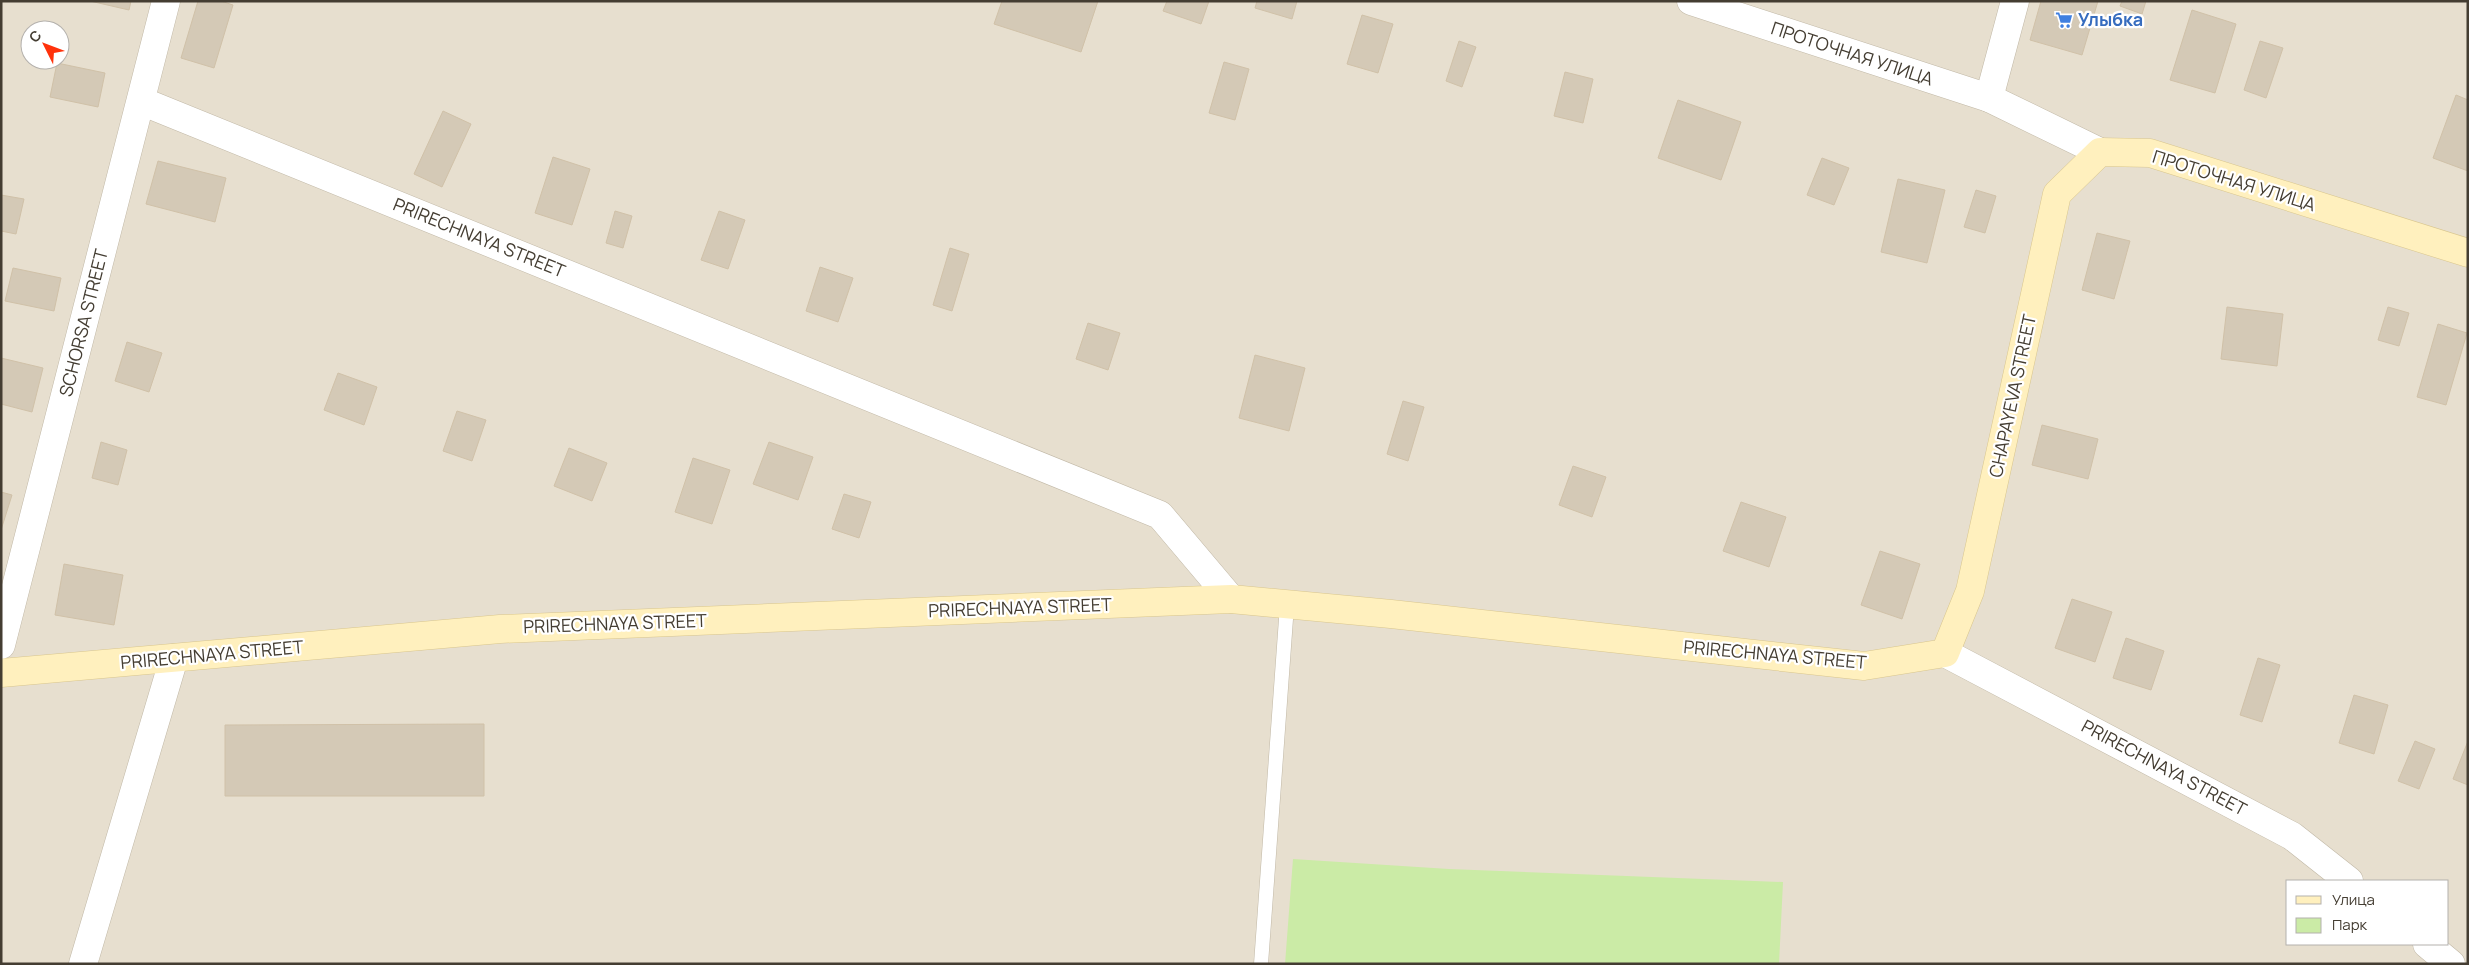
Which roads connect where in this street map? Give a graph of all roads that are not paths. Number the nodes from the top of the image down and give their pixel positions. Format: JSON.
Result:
{"nodes":[{"id":1,"x":166,"y":1,"type":"edge"},
{"id":2,"x":1690,"y":1,"type":"edge"},
{"id":3,"x":2015,"y":1,"type":"edge"},
{"id":4,"x":1989,"y":98,"type":"junction"},
{"id":5,"x":141,"y":101,"type":"junction"},
{"id":6,"x":2100,"y":152,"type":"junction"},
{"id":7,"x":2468,"y":253,"type":"edge"},
{"id":8,"x":1231,"y":599,"type":"junction"},
{"id":9,"x":1287,"y":604,"type":"junction"},
{"id":10,"x":1,"y":645,"type":"edge"},
{"id":11,"x":1945,"y":652,"type":"junction"},
{"id":12,"x":174,"y":658,"type":"junction"},
{"id":13,"x":1,"y":673,"type":"edge"},
{"id":14,"x":2348,"y":880,"type":"edge"},
{"id":15,"x":2427,"y":945,"type":"edge"},
{"id":16,"x":83,"y":964,"type":"edge"},
{"id":17,"x":1261,"y":964,"type":"edge"},
{"id":18,"x":2451,"y":964,"type":"edge"}],
"edges":[{"from":1,"to":5,"type":"street","name":"SCHORSA STREET"},
{"from":2,"to":4,"type":"street","name":"ПРОТОЧНАЯ УЛИЦА"},
{"from":3,"to":4,"type":"street"},
{"from":4,"to":6,"type":"street","name":"ПРОТОЧНАЯ УЛИЦА"},
{"from":5,"to":8,"type":"street","name":"PRIRECHNAYA STREET"},
{"from":5,"to":10,"type":"street","name":"SCHORSA STREET"},
{"from":6,"to":7,"type":"street","name":"ПРОТОЧНАЯ УЛИЦА"},
{"from":6,"to":11,"type":"street","name":"CHAPAYEVA STREET"},
{"from":8,"to":9,"type":"street","name":"PRIRECHNAYA STREET"},
{"from":8,"to":12,"type":"street","name":"PRIRECHNAYA STREET"},
{"from":9,"to":11,"type":"street","name":"PRIRECHNAYA STREET"},
{"from":9,"to":17,"type":"lane"},
{"from":11,"to":14,"type":"street","name":"PRIRECHNAYA STREET"},
{"from":12,"to":13,"type":"street","name":"PRIRECHNAYA STREET"},
{"from":12,"to":16,"type":"street"},
{"from":15,"to":18,"type":"street"}]}
